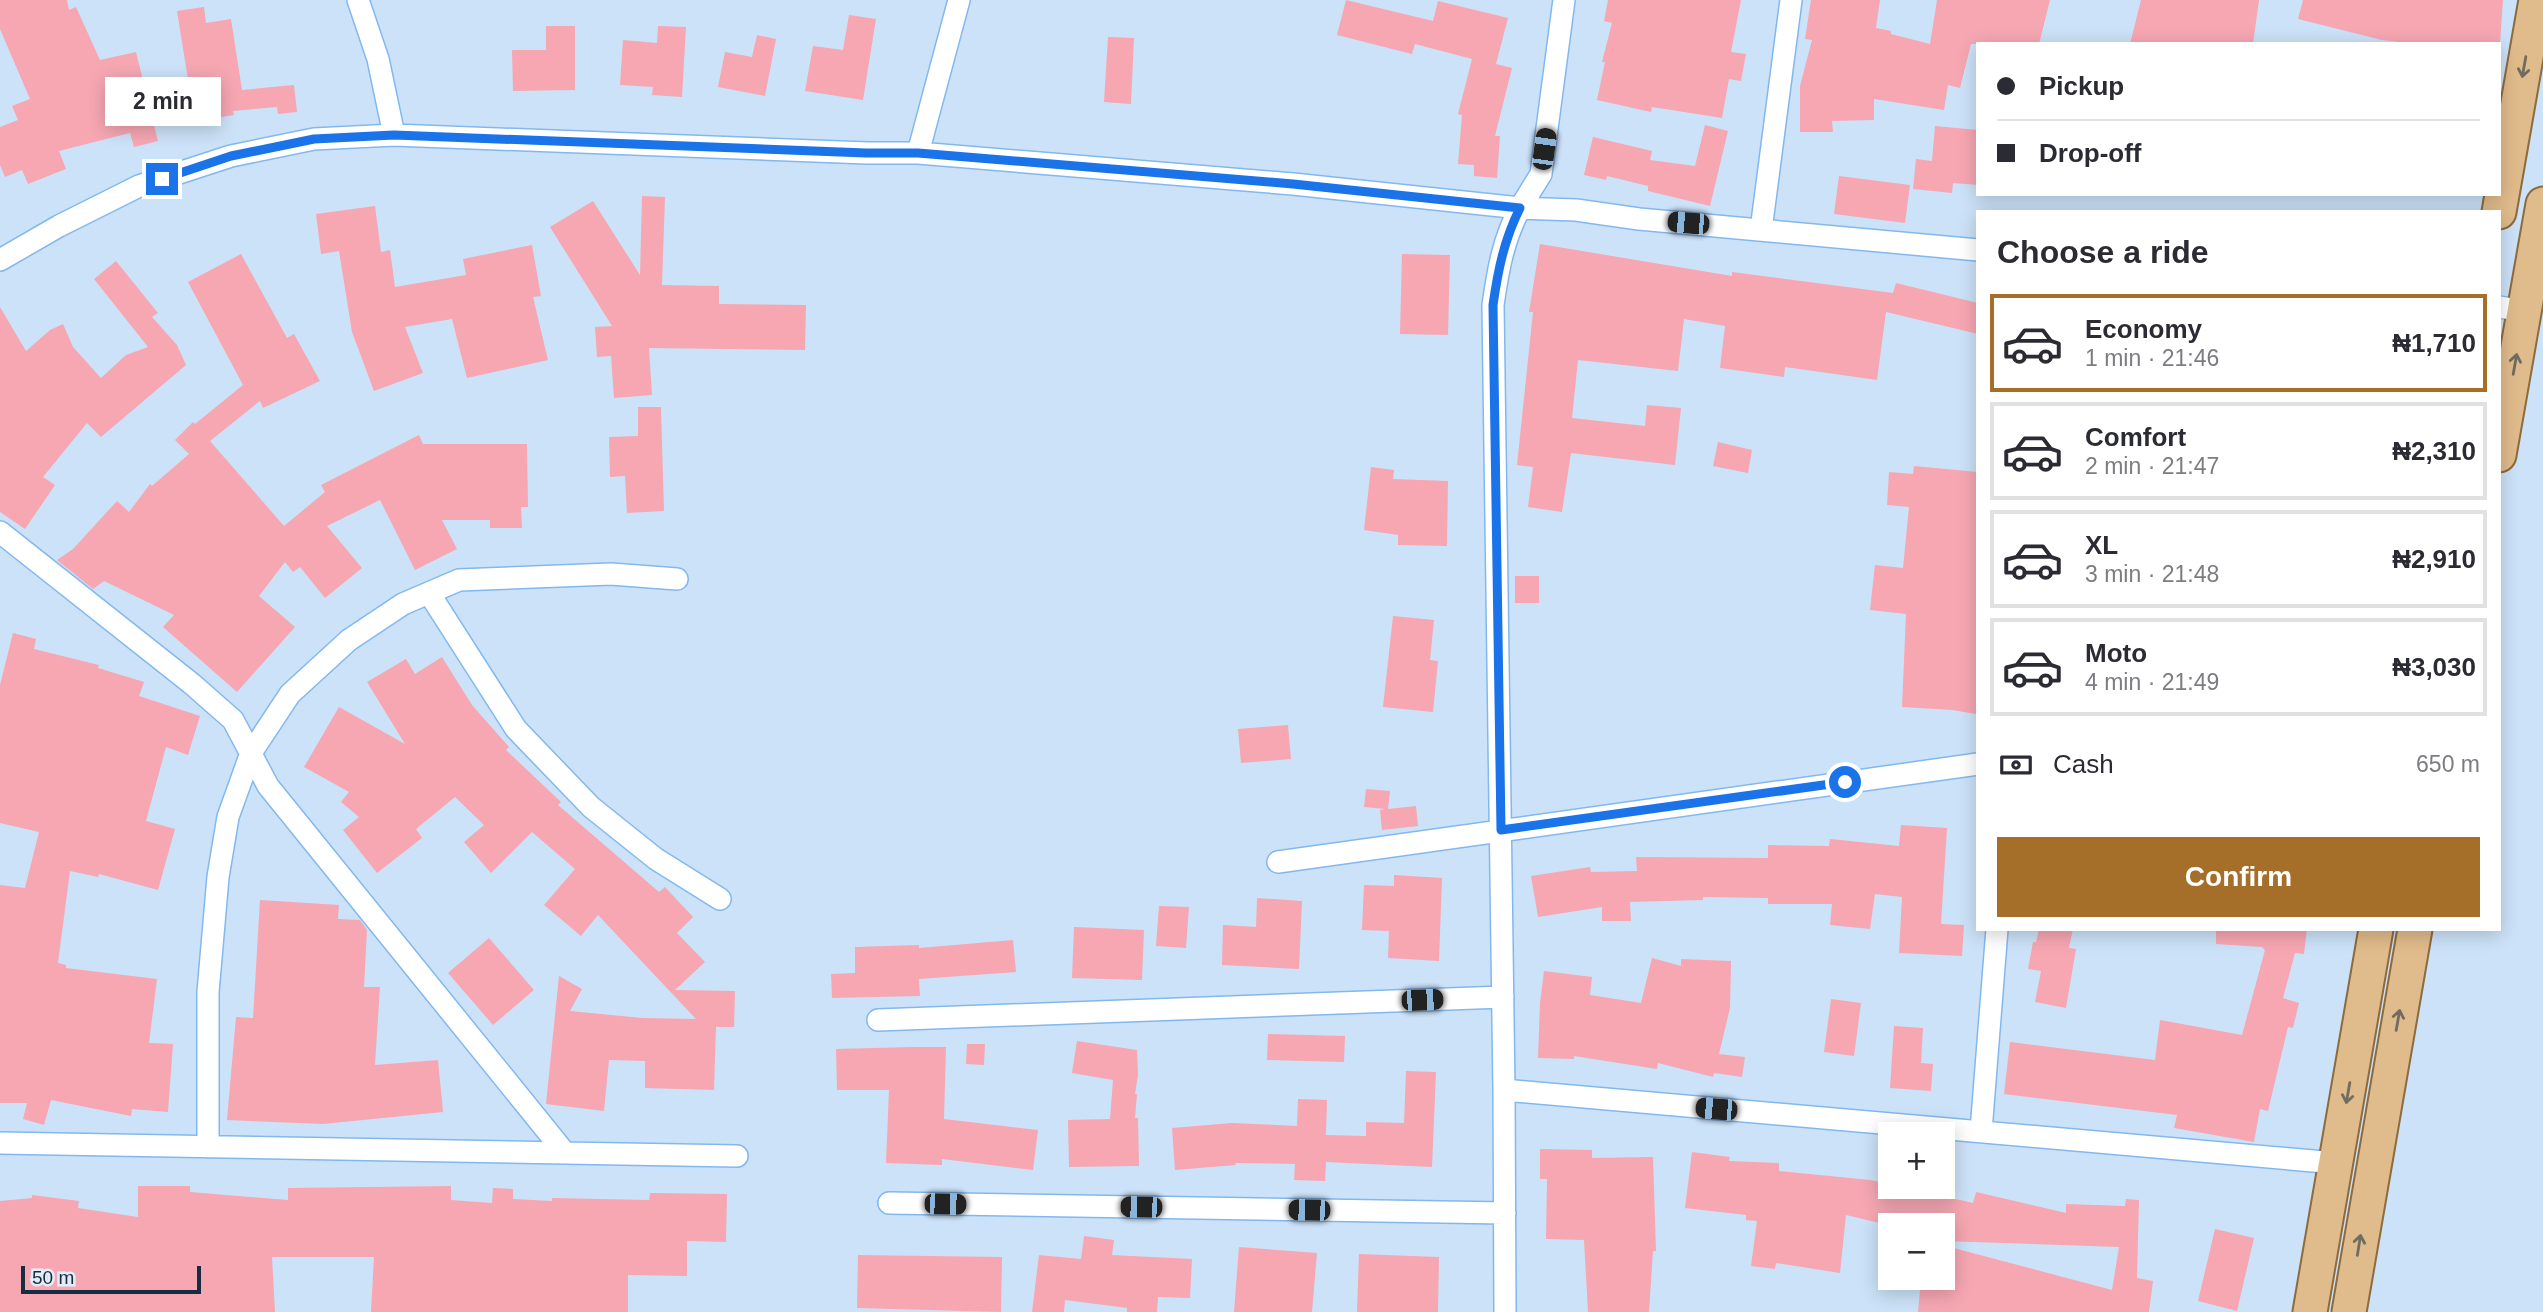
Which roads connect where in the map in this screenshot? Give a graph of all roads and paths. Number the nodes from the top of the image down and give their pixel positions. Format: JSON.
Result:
{"nodes":[{"id":1,"x":358,"y":0,"type":"edge"},
{"id":2,"x":959,"y":0,"type":"edge"},
{"id":3,"x":1564,"y":0,"type":"edge"},
{"id":4,"x":1791,"y":0,"type":"edge"},
{"id":5,"x":2536,"y":0,"type":"edge"},
{"id":6,"x":394,"y":135,"type":"junction"},
{"id":7,"x":918,"y":153,"type":"junction"},
{"id":8,"x":2543,"y":204,"type":"edge"},
{"id":9,"x":1520,"y":208,"type":"junction"},
{"id":10,"x":2499,"y":210,"type":"edge"},
{"id":11,"x":1761,"y":230,"type":"junction"},
{"id":12,"x":1976,"y":250,"type":"edge"},
{"id":13,"x":0,"y":260,"type":"edge"},
{"id":14,"x":2512,"y":309,"type":"edge"},
{"id":15,"x":2501,"y":433,"type":"edge"},
{"id":16,"x":0,"y":532,"type":"edge"},
{"id":17,"x":677,"y":579,"type":"dead end"},
{"id":18,"x":429,"y":593,"type":"junction"},
{"id":19,"x":251,"y":753,"type":"junction"},
{"id":20,"x":1976,"y":764,"type":"edge"},
{"id":21,"x":1501,"y":830,"type":"junction"},
{"id":22,"x":1278,"y":862,"type":"dead end"},
{"id":23,"x":720,"y":899,"type":"dead end"},
{"id":24,"x":1997,"y":931,"type":"edge"},
{"id":25,"x":2376,"y":931,"type":"edge"},
{"id":26,"x":2415,"y":931,"type":"edge"},
{"id":27,"x":1503,"y":997,"type":"junction"},
{"id":28,"x":878,"y":1020,"type":"dead end"},
{"id":29,"x":1504,"y":1090,"type":"junction"},
{"id":30,"x":1981,"y":1131,"type":"junction"},
{"id":31,"x":0,"y":1143,"type":"edge"},
{"id":32,"x":208,"y":1147,"type":"junction"},
{"id":33,"x":565,"y":1153,"type":"junction"},
{"id":34,"x":737,"y":1156,"type":"dead end"},
{"id":35,"x":2336,"y":1163,"type":"junction"},
{"id":36,"x":889,"y":1203,"type":"dead end"},
{"id":37,"x":1505,"y":1213,"type":"junction"},
{"id":38,"x":1505,"y":1312,"type":"edge"},
{"id":39,"x":2310,"y":1312,"type":"edge"},
{"id":40,"x":2349,"y":1312,"type":"edge"}],
"edges":[{"from":1,"to":6,"type":"street"},
{"from":2,"to":7,"type":"street"},
{"from":3,"to":9,"type":"street"},
{"from":4,"to":11,"type":"street"},
{"from":5,"to":10,"type":"main road","one_way":true},
{"from":6,"to":7,"type":"street"},
{"from":6,"to":13,"type":"street"},
{"from":7,"to":9,"type":"street"},
{"from":8,"to":14,"type":"main road"},
{"from":9,"to":11,"type":"street"},
{"from":9,"to":21,"type":"street"},
{"from":11,"to":12,"type":"street"},
{"from":15,"to":14,"type":"main road","one_way":true},
{"from":16,"to":19,"type":"street"},
{"from":17,"to":18,"type":"street"},
{"from":18,"to":19,"type":"street"},
{"from":18,"to":23,"type":"street"},
{"from":19,"to":32,"type":"street"},
{"from":19,"to":33,"type":"street"},
{"from":20,"to":21,"type":"street"},
{"from":21,"to":22,"type":"street"},
{"from":21,"to":27,"type":"street"},
{"from":24,"to":30,"type":"street"},
{"from":25,"to":35,"type":"main road","one_way":true},
{"from":40,"to":26,"type":"main road","one_way":true},
{"from":27,"to":28,"type":"street"},
{"from":27,"to":29,"type":"street"},
{"from":29,"to":30,"type":"street"},
{"from":29,"to":37,"type":"street"},
{"from":30,"to":35,"type":"street"},
{"from":31,"to":32,"type":"street"},
{"from":32,"to":33,"type":"street"},
{"from":33,"to":34,"type":"street"},
{"from":35,"to":39,"type":"main road"},
{"from":36,"to":37,"type":"street"},
{"from":37,"to":38,"type":"street"}]}
